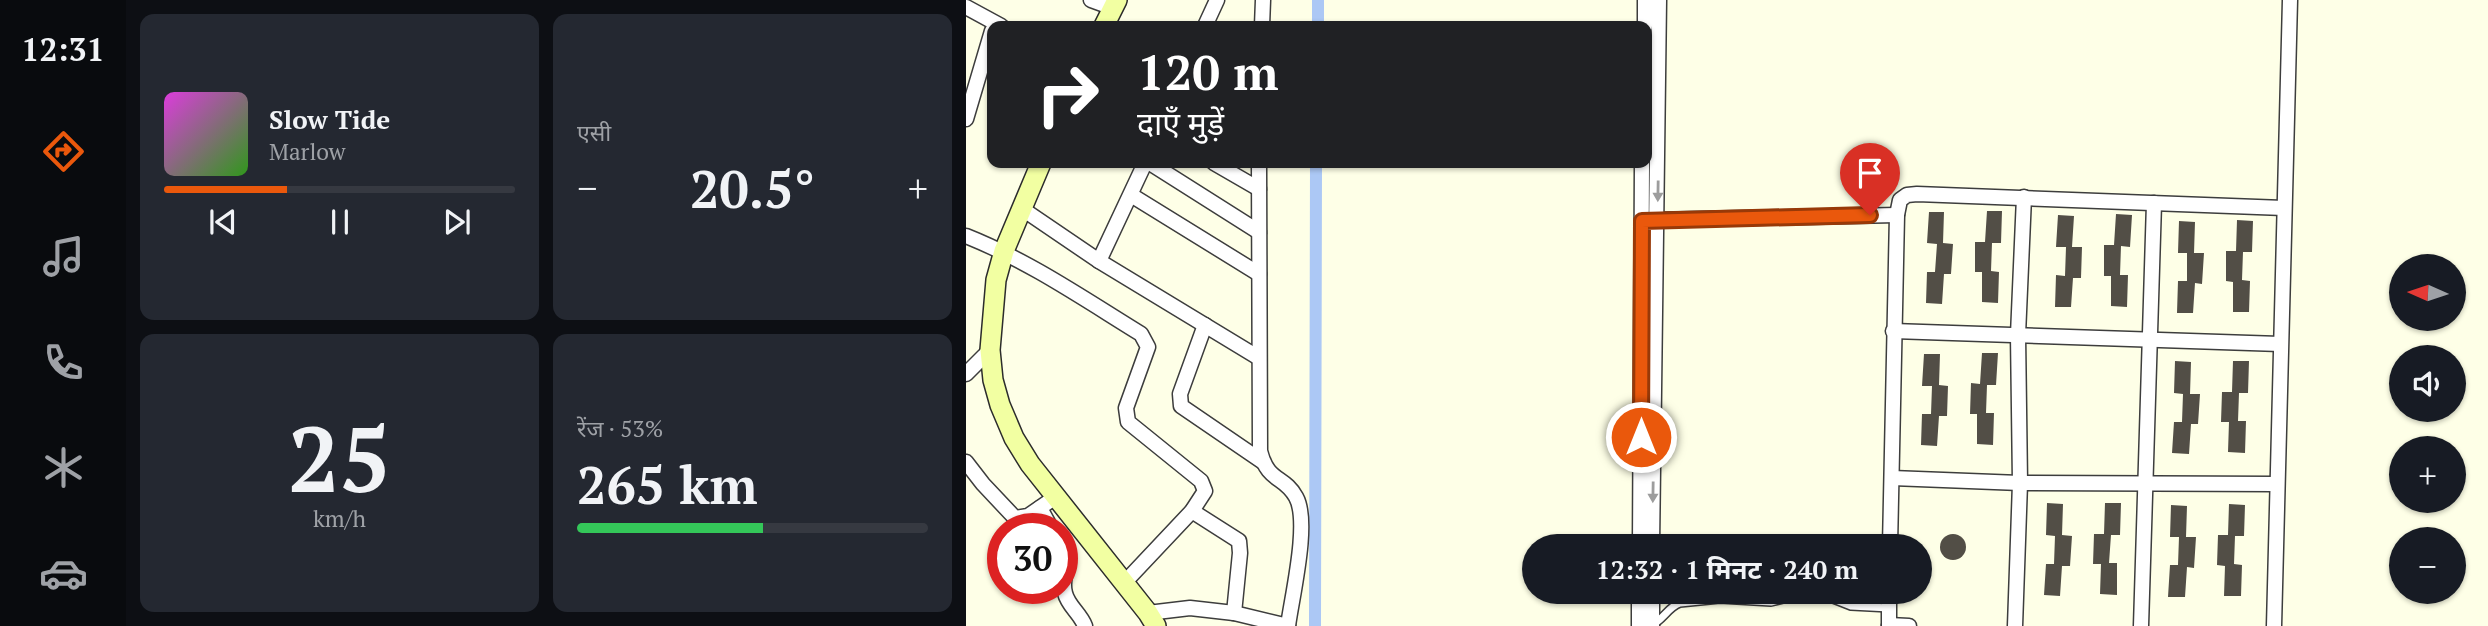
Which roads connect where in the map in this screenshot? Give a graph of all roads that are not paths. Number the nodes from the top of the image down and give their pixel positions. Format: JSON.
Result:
{"nodes":[{"id":1,"x":1091,"y":0,"type":"edge"},
{"id":2,"x":1217,"y":0,"type":"edge"},
{"id":3,"x":1263,"y":0,"type":"edge"},
{"id":4,"x":2290,"y":0,"type":"edge"},
{"id":5,"x":1646,"y":1,"type":"edge"},
{"id":6,"x":1115,"y":4,"type":"edge"},
{"id":7,"x":966,"y":8,"type":"edge"},
{"id":8,"x":1106,"y":21,"type":"edge"},
{"id":9,"x":1207,"y":21,"type":"edge"},
{"id":10,"x":1262,"y":21,"type":"edge"},
{"id":11,"x":1644,"y":21,"type":"edge"},
{"id":12,"x":1647,"y":21,"type":"edge"},
{"id":13,"x":987,"y":22,"type":"edge"},
{"id":14,"x":987,"y":52,"type":"edge"},
{"id":15,"x":966,"y":119,"type":"edge"},
{"id":16,"x":1652,"y":120,"type":"edge"},
{"id":17,"x":1039,"y":168,"type":"edge"},
{"id":18,"x":1145,"y":168,"type":"edge"},
{"id":19,"x":1156,"y":168,"type":"edge"},
{"id":20,"x":1223,"y":168,"type":"edge"},
{"id":21,"x":1259,"y":168,"type":"edge"},
{"id":22,"x":1642,"y":168,"type":"edge"},
{"id":23,"x":1259,"y":188,"type":"junction"},
{"id":24,"x":1131,"y":195,"type":"junction"},
{"id":25,"x":2024,"y":197,"type":"junction"},
{"id":26,"x":2154,"y":203,"type":"junction"},
{"id":27,"x":1021,"y":208,"type":"junction"},
{"id":28,"x":2284,"y":208,"type":"junction"},
{"id":29,"x":1897,"y":215,"type":"junction"},
{"id":30,"x":1657,"y":220,"type":"junction"},
{"id":31,"x":1642,"y":221,"type":"junction"},
{"id":32,"x":1259,"y":232,"type":"junction"},
{"id":33,"x":966,"y":236,"type":"edge"},
{"id":34,"x":1004,"y":251,"type":"junction"},
{"id":35,"x":1099,"y":261,"type":"junction"},
{"id":36,"x":1259,"y":274,"type":"junction"},
{"id":37,"x":1205,"y":326,"type":"junction"},
{"id":38,"x":1893,"y":331,"type":"junction"},
{"id":39,"x":2018,"y":335,"type":"junction"},
{"id":40,"x":2148,"y":340,"type":"junction"},
{"id":41,"x":2280,"y":344,"type":"junction"},
{"id":42,"x":990,"y":350,"type":"junction"},
{"id":43,"x":1259,"y":358,"type":"junction"},
{"id":44,"x":966,"y":374,"type":"edge"},
{"id":45,"x":966,"y":462,"type":"edge"},
{"id":46,"x":1263,"y":462,"type":"junction"},
{"id":47,"x":1892,"y":478,"type":"junction"},
{"id":48,"x":2020,"y":483,"type":"junction"},
{"id":49,"x":2276,"y":484,"type":"junction"},
{"id":50,"x":2147,"y":485,"type":"junction"},
{"id":51,"x":1057,"y":496,"type":"junction"},
{"id":52,"x":1040,"y":508,"type":"junction"},
{"id":53,"x":1192,"y":511,"type":"junction"},
{"id":54,"x":1043,"y":513,"type":"edge"},
{"id":55,"x":1640,"y":534,"type":"edge"},
{"id":56,"x":1652,"y":534,"type":"edge"},
{"id":57,"x":1890,"y":534,"type":"edge"},
{"id":58,"x":1125,"y":582,"type":"junction"},
{"id":59,"x":1070,"y":604,"type":"edge"},
{"id":60,"x":1642,"y":604,"type":"edge"},
{"id":61,"x":1650,"y":604,"type":"edge"},
{"id":62,"x":1889,"y":604,"type":"edge"},
{"id":63,"x":1889,"y":608,"type":"junction"},
{"id":64,"x":1234,"y":613,"type":"junction"},
{"id":65,"x":1152,"y":619,"type":"edge"},
{"id":66,"x":1085,"y":626,"type":"edge"},
{"id":67,"x":1288,"y":626,"type":"edge"},
{"id":68,"x":1647,"y":626,"type":"edge"},
{"id":69,"x":1889,"y":626,"type":"edge"},
{"id":70,"x":1909,"y":626,"type":"edge"},
{"id":71,"x":2015,"y":626,"type":"edge"},
{"id":72,"x":2141,"y":626,"type":"edge"},
{"id":73,"x":2274,"y":626,"type":"edge"}],
"edges":[{"from":1,"to":6,"type":"street"},
{"from":2,"to":9,"type":"street"},
{"from":3,"to":10,"type":"street"},
{"from":4,"to":28,"type":"street"},
{"from":5,"to":11,"type":"street"},
{"from":5,"to":12,"type":"street","one_way":true},
{"from":6,"to":8,"type":"street"},
{"from":7,"to":13,"type":"street"},
{"from":14,"to":15,"type":"street"},
{"from":16,"to":30,"type":"street","one_way":true},
{"from":17,"to":27,"type":"street"},
{"from":18,"to":24,"type":"street"},
{"from":19,"to":32,"type":"street"},
{"from":20,"to":23,"type":"street"},
{"from":21,"to":23,"type":"street"},
{"from":22,"to":31,"type":"street"},
{"from":23,"to":32,"type":"street"},
{"from":24,"to":35,"type":"street"},
{"from":24,"to":36,"type":"street"},
{"from":25,"to":26,"type":"street"},
{"from":25,"to":29,"type":"street"},
{"from":25,"to":39,"type":"street"},
{"from":26,"to":28,"type":"street"},
{"from":26,"to":40,"type":"street"},
{"from":27,"to":34,"type":"street"},
{"from":27,"to":35,"type":"street"},
{"from":28,"to":41,"type":"street"},
{"from":29,"to":30,"type":"street"},
{"from":29,"to":38,"type":"street"},
{"from":30,"to":31,"type":"street"},
{"from":30,"to":56,"type":"street","one_way":true},
{"from":31,"to":55,"type":"street"},
{"from":32,"to":36,"type":"street"},
{"from":33,"to":34,"type":"street"},
{"from":34,"to":42,"type":"street"},
{"from":34,"to":53,"type":"street"},
{"from":35,"to":37,"type":"street"},
{"from":36,"to":43,"type":"street"},
{"from":37,"to":43,"type":"street"},
{"from":37,"to":46,"type":"street"},
{"from":38,"to":39,"type":"street"},
{"from":38,"to":47,"type":"street"},
{"from":39,"to":40,"type":"street"},
{"from":39,"to":48,"type":"street"},
{"from":40,"to":41,"type":"street"},
{"from":40,"to":50,"type":"street"},
{"from":41,"to":49,"type":"street"},
{"from":42,"to":44,"type":"street"},
{"from":42,"to":51,"type":"street"},
{"from":43,"to":46,"type":"street"},
{"from":45,"to":52,"type":"street"},
{"from":46,"to":67,"type":"street"},
{"from":47,"to":48,"type":"street"},
{"from":47,"to":57,"type":"street"},
{"from":48,"to":50,"type":"street"},
{"from":48,"to":71,"type":"street"},
{"from":49,"to":50,"type":"street"},
{"from":49,"to":73,"type":"street"},
{"from":50,"to":72,"type":"street"},
{"from":51,"to":52,"type":"street"},
{"from":51,"to":58,"type":"street"},
{"from":52,"to":54,"type":"street"},
{"from":53,"to":58,"type":"street"},
{"from":53,"to":64,"type":"street"},
{"from":58,"to":65,"type":"street"},
{"from":59,"to":66,"type":"street"},
{"from":60,"to":68,"type":"street"},
{"from":61,"to":68,"type":"street"},
{"from":62,"to":63,"type":"street"},
{"from":63,"to":68,"type":"lane"},
{"from":63,"to":69,"type":"street"},
{"from":64,"to":65,"type":"street"},
{"from":64,"to":67,"type":"street"},
{"from":69,"to":70,"type":"street"}]}
